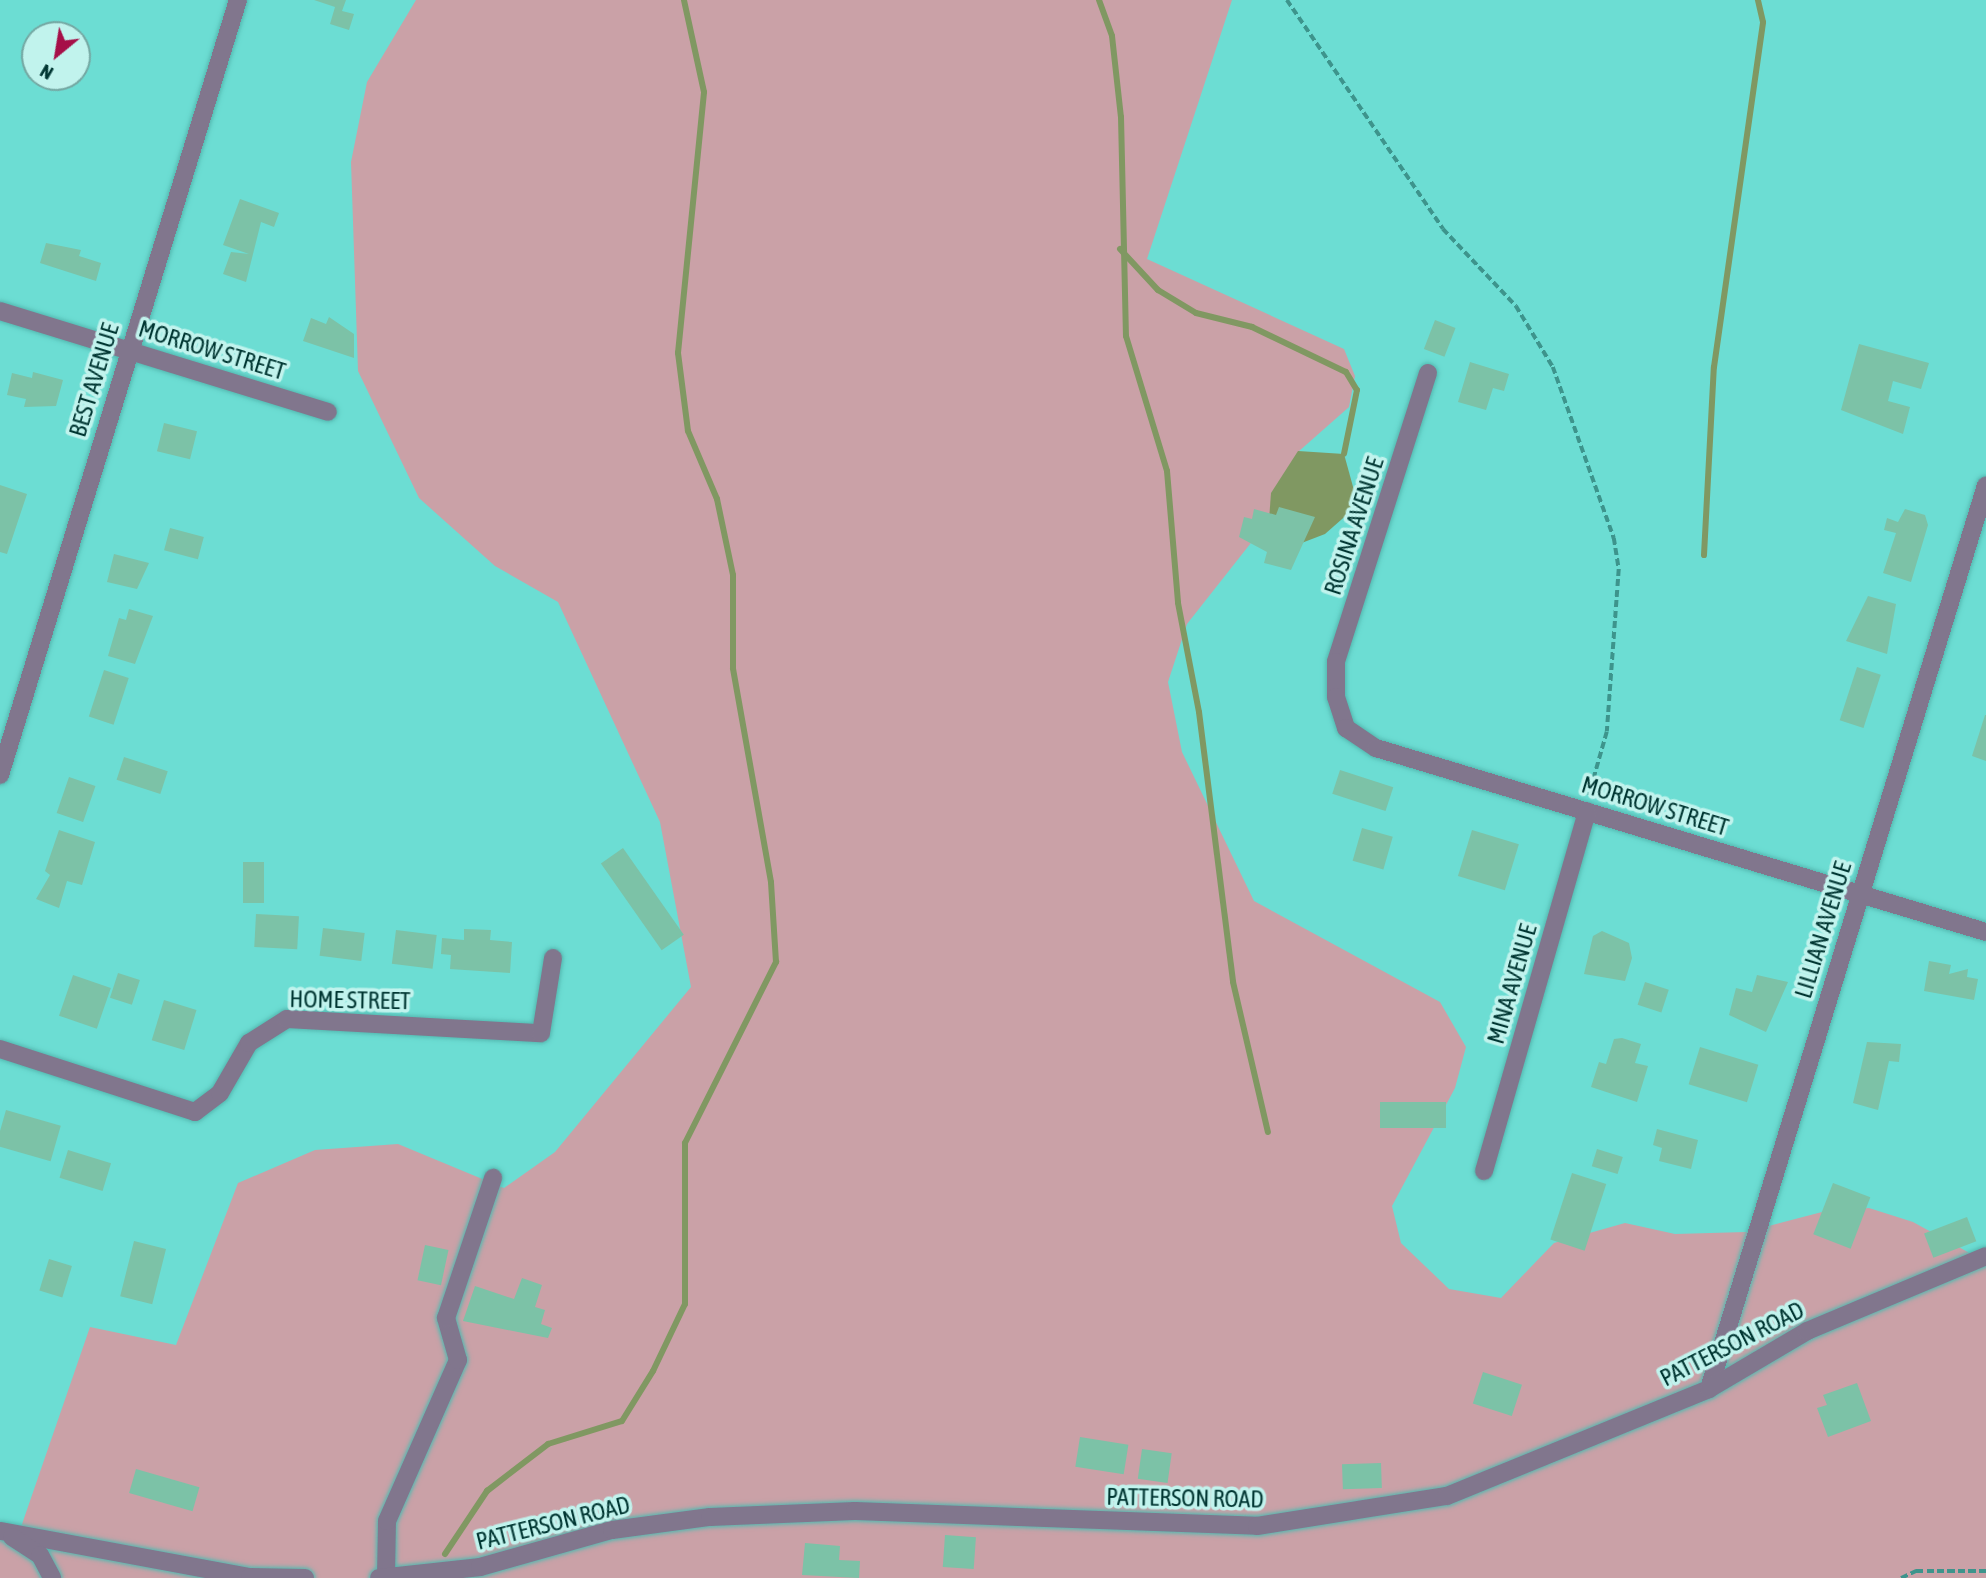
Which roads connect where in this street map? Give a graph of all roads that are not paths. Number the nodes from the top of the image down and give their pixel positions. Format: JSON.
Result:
{"nodes":[{"id":1,"x":238,"y":0,"type":"edge"},
{"id":2,"x":0,"y":311,"type":"edge"},
{"id":3,"x":129,"y":349,"type":"junction"},
{"id":4,"x":1428,"y":373,"type":"dead end"},
{"id":5,"x":328,"y":412,"type":"dead end"},
{"id":6,"x":1986,"y":485,"type":"edge"},
{"id":7,"x":1336,"y":697,"type":"joint"},
{"id":8,"x":0,"y":775,"type":"edge"},
{"id":9,"x":1587,"y":811,"type":"junction"},
{"id":10,"x":1859,"y":894,"type":"junction"},
{"id":11,"x":1986,"y":932,"type":"edge"},
{"id":12,"x":553,"y":958,"type":"dead end"},
{"id":13,"x":0,"y":1049,"type":"edge"},
{"id":14,"x":1484,"y":1171,"type":"dead end"},
{"id":15,"x":493,"y":1178,"type":"dead end"},
{"id":16,"x":1986,"y":1255,"type":"edge"},
{"id":17,"x":1709,"y":1389,"type":"junction"},
{"id":18,"x":0,"y":1531,"type":"edge"},
{"id":19,"x":386,"y":1577,"type":"edge"},
{"id":20,"x":52,"y":1578,"type":"edge"},
{"id":21,"x":305,"y":1578,"type":"edge"},
{"id":22,"x":379,"y":1578,"type":"edge"}],
"edges":[{"from":1,"to":3,"type":"street","name":"BEST AVENUE"},
{"from":2,"to":3,"type":"street","name":"MORROW STREET"},
{"from":3,"to":5,"type":"street","name":"MORROW STREET"},
{"from":3,"to":8,"type":"street","name":"BEST AVENUE"},
{"from":4,"to":7,"type":"street","name":"ROSINA AVENUE"},
{"from":6,"to":10,"type":"street","name":"LILLIAN AVENUE"},
{"from":7,"to":9,"type":"street","name":"MORROW STREET"},
{"from":9,"to":10,"type":"street","name":"MORROW STREET"},
{"from":9,"to":14,"type":"street","name":"MINA AVENUE"},
{"from":10,"to":11,"type":"street","name":"MORROW STREET"},
{"from":10,"to":17,"type":"street","name":"LILLIAN AVENUE"},
{"from":12,"to":13,"type":"street","name":"HOME STREET"},
{"from":15,"to":19,"type":"street"},
{"from":16,"to":17,"type":"street","name":"PATTERSON ROAD"},
{"from":17,"to":19,"type":"street","name":"PATTERSON ROAD"},
{"from":18,"to":20,"type":"street"},
{"from":18,"to":21,"type":"street"},
{"from":19,"to":22,"type":"street","name":"PATTERSON ROAD"}]}
